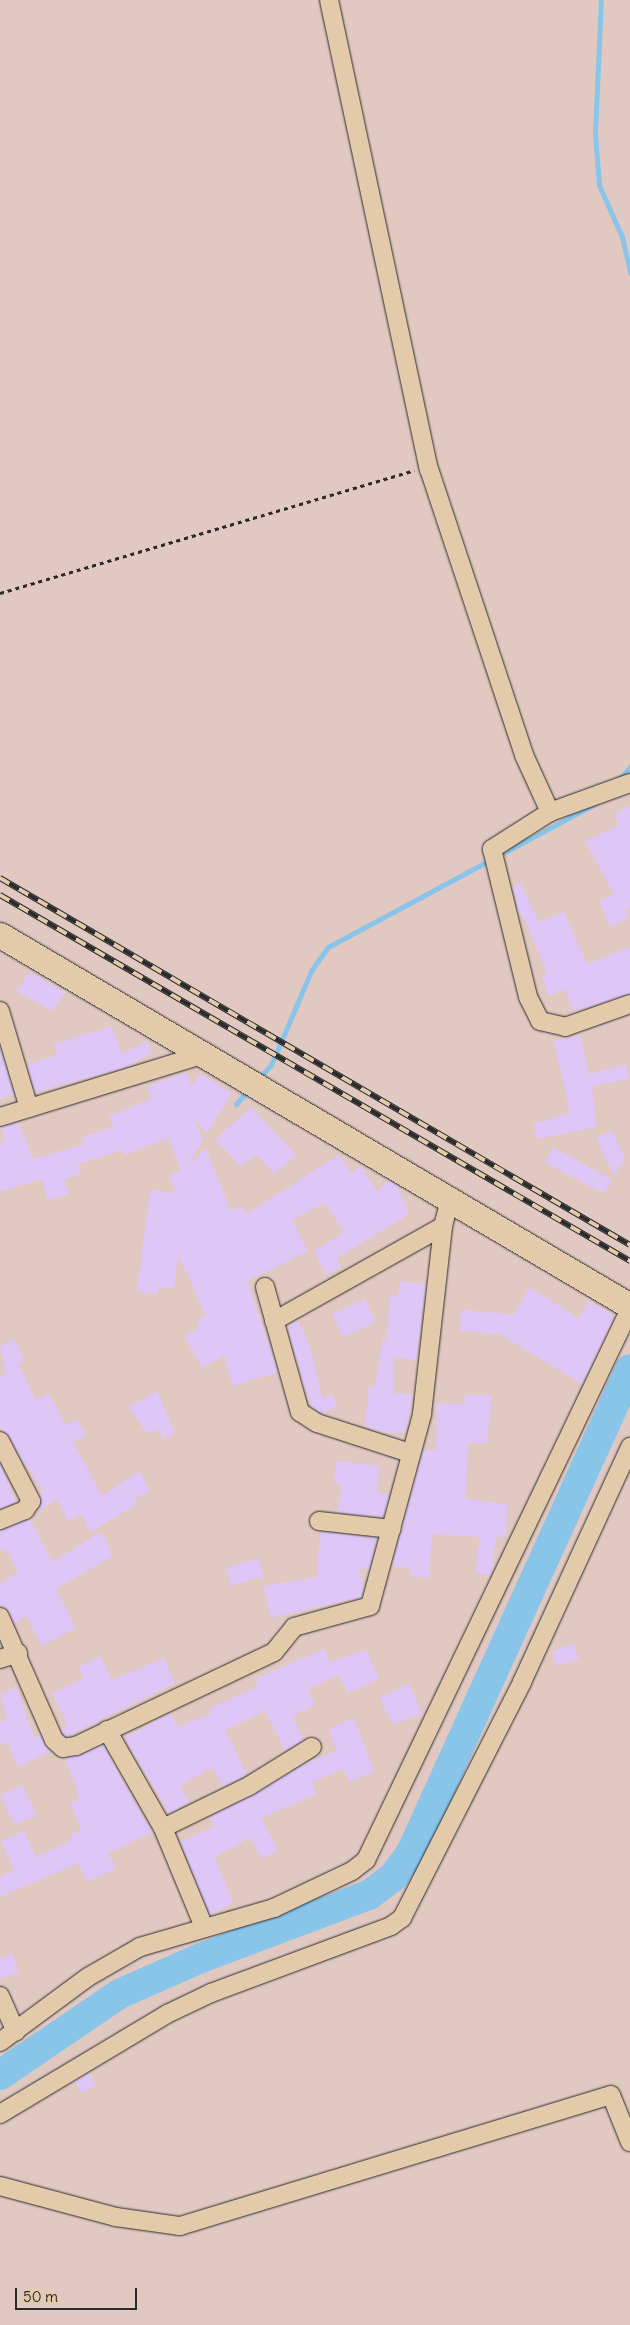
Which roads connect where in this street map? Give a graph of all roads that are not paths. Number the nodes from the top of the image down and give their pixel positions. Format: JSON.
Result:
{"nodes":[{"id":1,"x":329,"y":0,"type":"edge"},
{"id":2,"x":630,"y":783,"type":"edge"},
{"id":3,"x":550,"y":812,"type":"junction"},
{"id":4,"x":0,"y":935,"type":"edge"},
{"id":5,"x":630,"y":1004,"type":"edge"},
{"id":6,"x":0,"y":1011,"type":"edge"},
{"id":7,"x":202,"y":1055,"type":"junction"},
{"id":8,"x":29,"y":1108,"type":"junction"},
{"id":9,"x":0,"y":1117,"type":"edge"},
{"id":10,"x":450,"y":1196,"type":"junction"},
{"id":11,"x":443,"y":1226,"type":"junction"},
{"id":12,"x":265,"y":1287,"type":"dead end"},
{"id":13,"x":630,"y":1307,"type":"edge"},
{"id":14,"x":274,"y":1321,"type":"junction"},
{"id":15,"x":0,"y":1441,"type":"edge"},
{"id":16,"x":630,"y":1447,"type":"edge"},
{"id":17,"x":410,"y":1453,"type":"junction"},
{"id":18,"x":0,"y":1520,"type":"edge"},
{"id":19,"x":319,"y":1522,"type":"dead end"},
{"id":20,"x":392,"y":1529,"type":"junction"},
{"id":21,"x":0,"y":1617,"type":"edge"},
{"id":22,"x":18,"y":1653,"type":"junction"},
{"id":23,"x":0,"y":1658,"type":"edge"},
{"id":24,"x":107,"y":1730,"type":"junction"},
{"id":25,"x":312,"y":1747,"type":"dead end"},
{"id":26,"x":164,"y":1828,"type":"junction"},
{"id":27,"x":204,"y":1927,"type":"junction"},
{"id":28,"x":0,"y":1996,"type":"edge"},
{"id":29,"x":16,"y":2032,"type":"junction"},
{"id":30,"x":0,"y":2042,"type":"edge"},
{"id":31,"x":0,"y":2114,"type":"edge"},
{"id":32,"x":630,"y":2142,"type":"edge"},
{"id":33,"x":0,"y":2186,"type":"edge"}],
"edges":[{"from":1,"to":3,"type":"street"},
{"from":2,"to":3,"type":"street"},
{"from":3,"to":5,"type":"street"},
{"from":4,"to":7,"type":"main road"},
{"from":6,"to":8,"type":"street"},
{"from":7,"to":8,"type":"street"},
{"from":7,"to":10,"type":"main road"},
{"from":8,"to":9,"type":"street"},
{"from":10,"to":11,"type":"street"},
{"from":10,"to":13,"type":"main road"},
{"from":11,"to":14,"type":"street"},
{"from":11,"to":17,"type":"street"},
{"from":12,"to":14,"type":"street"},
{"from":13,"to":27,"type":"street"},
{"from":14,"to":17,"type":"street"},
{"from":15,"to":18,"type":"street"},
{"from":16,"to":31,"type":"street"},
{"from":17,"to":20,"type":"street"},
{"from":19,"to":20,"type":"street"},
{"from":20,"to":24,"type":"street"},
{"from":21,"to":22,"type":"street"},
{"from":22,"to":23,"type":"street"},
{"from":22,"to":24,"type":"street"},
{"from":24,"to":26,"type":"street"},
{"from":25,"to":26,"type":"street"},
{"from":26,"to":27,"type":"street"},
{"from":27,"to":29,"type":"street"},
{"from":28,"to":29,"type":"street"},
{"from":29,"to":30,"type":"street"},
{"from":32,"to":33,"type":"street"}]}
